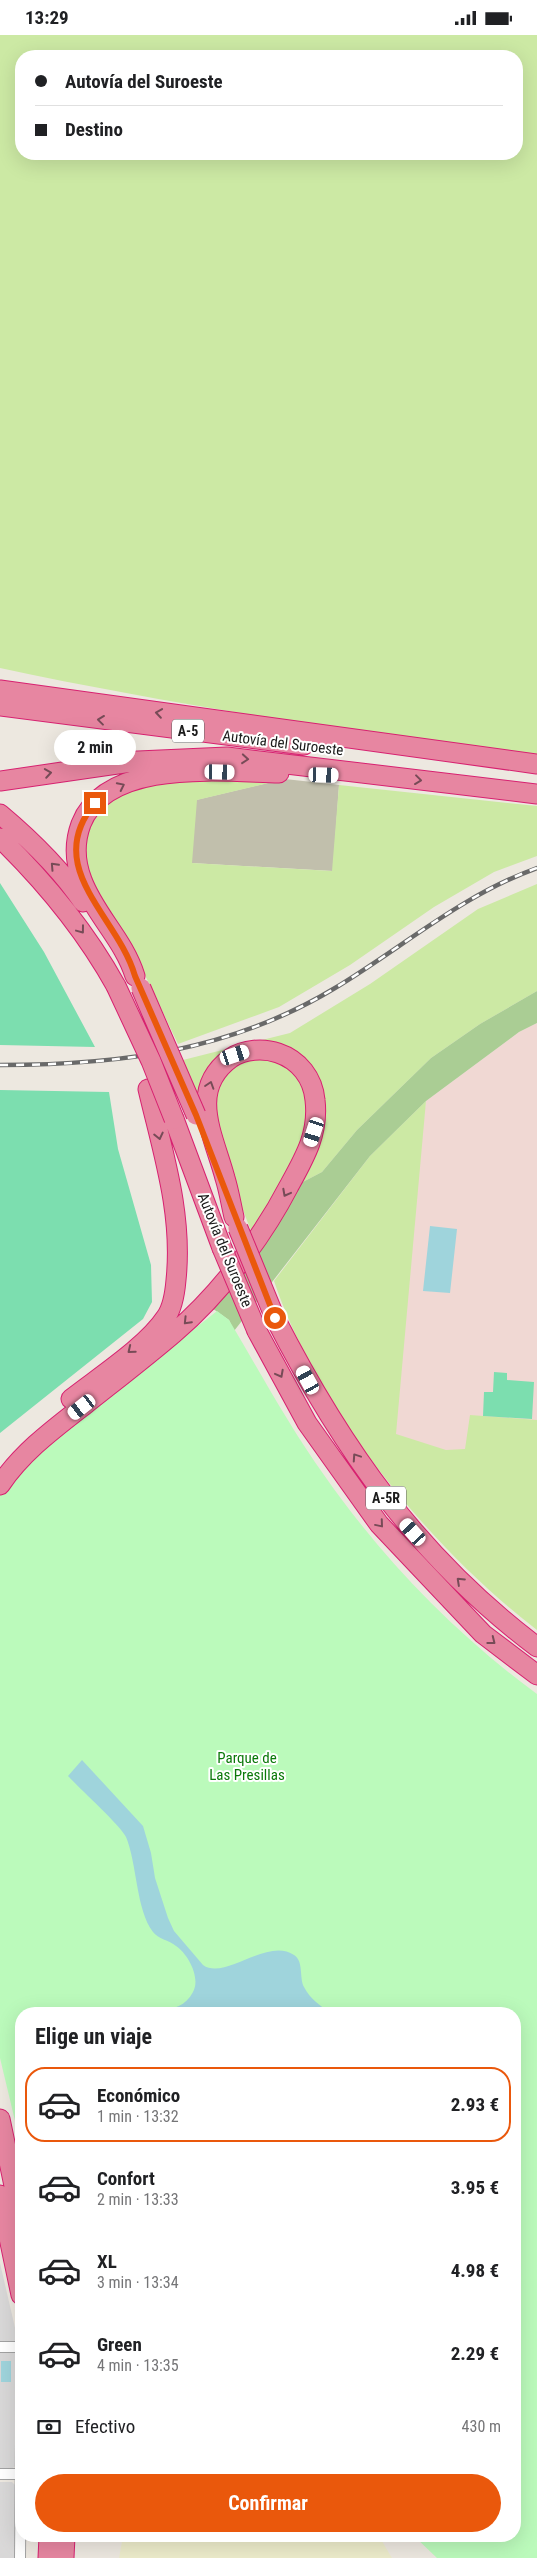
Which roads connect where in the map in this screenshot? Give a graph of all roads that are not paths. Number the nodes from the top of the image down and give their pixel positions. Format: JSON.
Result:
{"nodes":[{"id":1,"x":1,"y":694,"type":"edge"},
{"id":2,"x":537,"y":764,"type":"edge"},
{"id":3,"x":537,"y":771,"type":"edge"},
{"id":4,"x":369,"y":774,"type":"junction"},
{"id":5,"x":0,"y":781,"type":"edge"},
{"id":6,"x":537,"y":794,"type":"edge"},
{"id":7,"x":0,"y":814,"type":"edge"},
{"id":8,"x":0,"y":838,"type":"edge"},
{"id":9,"x":0,"y":846,"type":"edge"},
{"id":10,"x":28,"y":865,"type":"junction"},
{"id":11,"x":138,"y":982,"type":"junction"},
{"id":12,"x":116,"y":986,"type":"junction"},
{"id":13,"x":236,"y":1222,"type":"junction"},
{"id":14,"x":0,"y":1463,"type":"edge"},
{"id":15,"x":0,"y":1485,"type":"edge"},
{"id":16,"x":537,"y":1647,"type":"edge"},
{"id":17,"x":537,"y":1675,"type":"edge"},
{"id":18,"x":0,"y":2119,"type":"edge"},
{"id":19,"x":15,"y":2190,"type":"edge"},
{"id":20,"x":0,"y":2195,"type":"edge"},
{"id":21,"x":15,"y":2266,"type":"edge"},
{"id":22,"x":0,"y":2347,"type":"edge"},
{"id":23,"x":15,"y":2347,"type":"edge"},
{"id":24,"x":0,"y":2474,"type":"edge"},
{"id":25,"x":15,"y":2474,"type":"edge"},
{"id":26,"x":20,"y":2542,"type":"edge"},
{"id":27,"x":49,"y":2542,"type":"edge"},
{"id":28,"x":65,"y":2542,"type":"edge"},
{"id":29,"x":20,"y":2558,"type":"edge"},
{"id":30,"x":48,"y":2558,"type":"edge"},
{"id":31,"x":64,"y":2558,"type":"edge"}],
"edges":[{"from":2,"to":1,"type":"highway","one_way":true},
{"from":3,"to":1,"type":"highway","name":"Autovía del Suroeste","number":"A-5","one_way":true},
{"from":5,"to":4,"type":"highway","name":"Autovía del Suroeste","number":"A-5","one_way":true},
{"from":4,"to":6,"type":"highway","name":"Autovía del Suroeste","number":"A-5","one_way":true},
{"from":11,"to":4,"type":"highway","one_way":true},
{"from":11,"to":7,"type":"highway","name":"Autovía del Suroeste","number":"A-5R","one_way":true},
{"from":8,"to":10,"type":"highway","name":"Autovía del Suroeste","number":"A-5R"},
{"from":9,"to":10,"type":"highway"},
{"from":10,"to":12,"type":"highway","name":"Autovía del Suroeste","number":"A-5R","one_way":true},
{"from":11,"to":13,"type":"highway","name":"Autovía del Suroeste","number":"A-5R","bridge":true},
{"from":12,"to":14,"type":"highway","one_way":true,"bridge":true},
{"from":12,"to":17,"type":"highway","name":"Autovía del Suroeste","number":"A-5R","one_way":true,"bridge":true},
{"from":13,"to":15,"type":"highway","one_way":true},
{"from":16,"to":13,"type":"highway","name":"Autovía del Suroeste","number":"A-5R","one_way":true,"bridge":true},
{"from":18,"to":19,"type":"highway"},
{"from":20,"to":21,"type":"highway"},
{"from":22,"to":23,"type":"street"},
{"from":24,"to":25,"type":"street"},
{"from":26,"to":29,"type":"street"},
{"from":27,"to":30,"type":"highway"},
{"from":28,"to":31,"type":"highway"}]}
